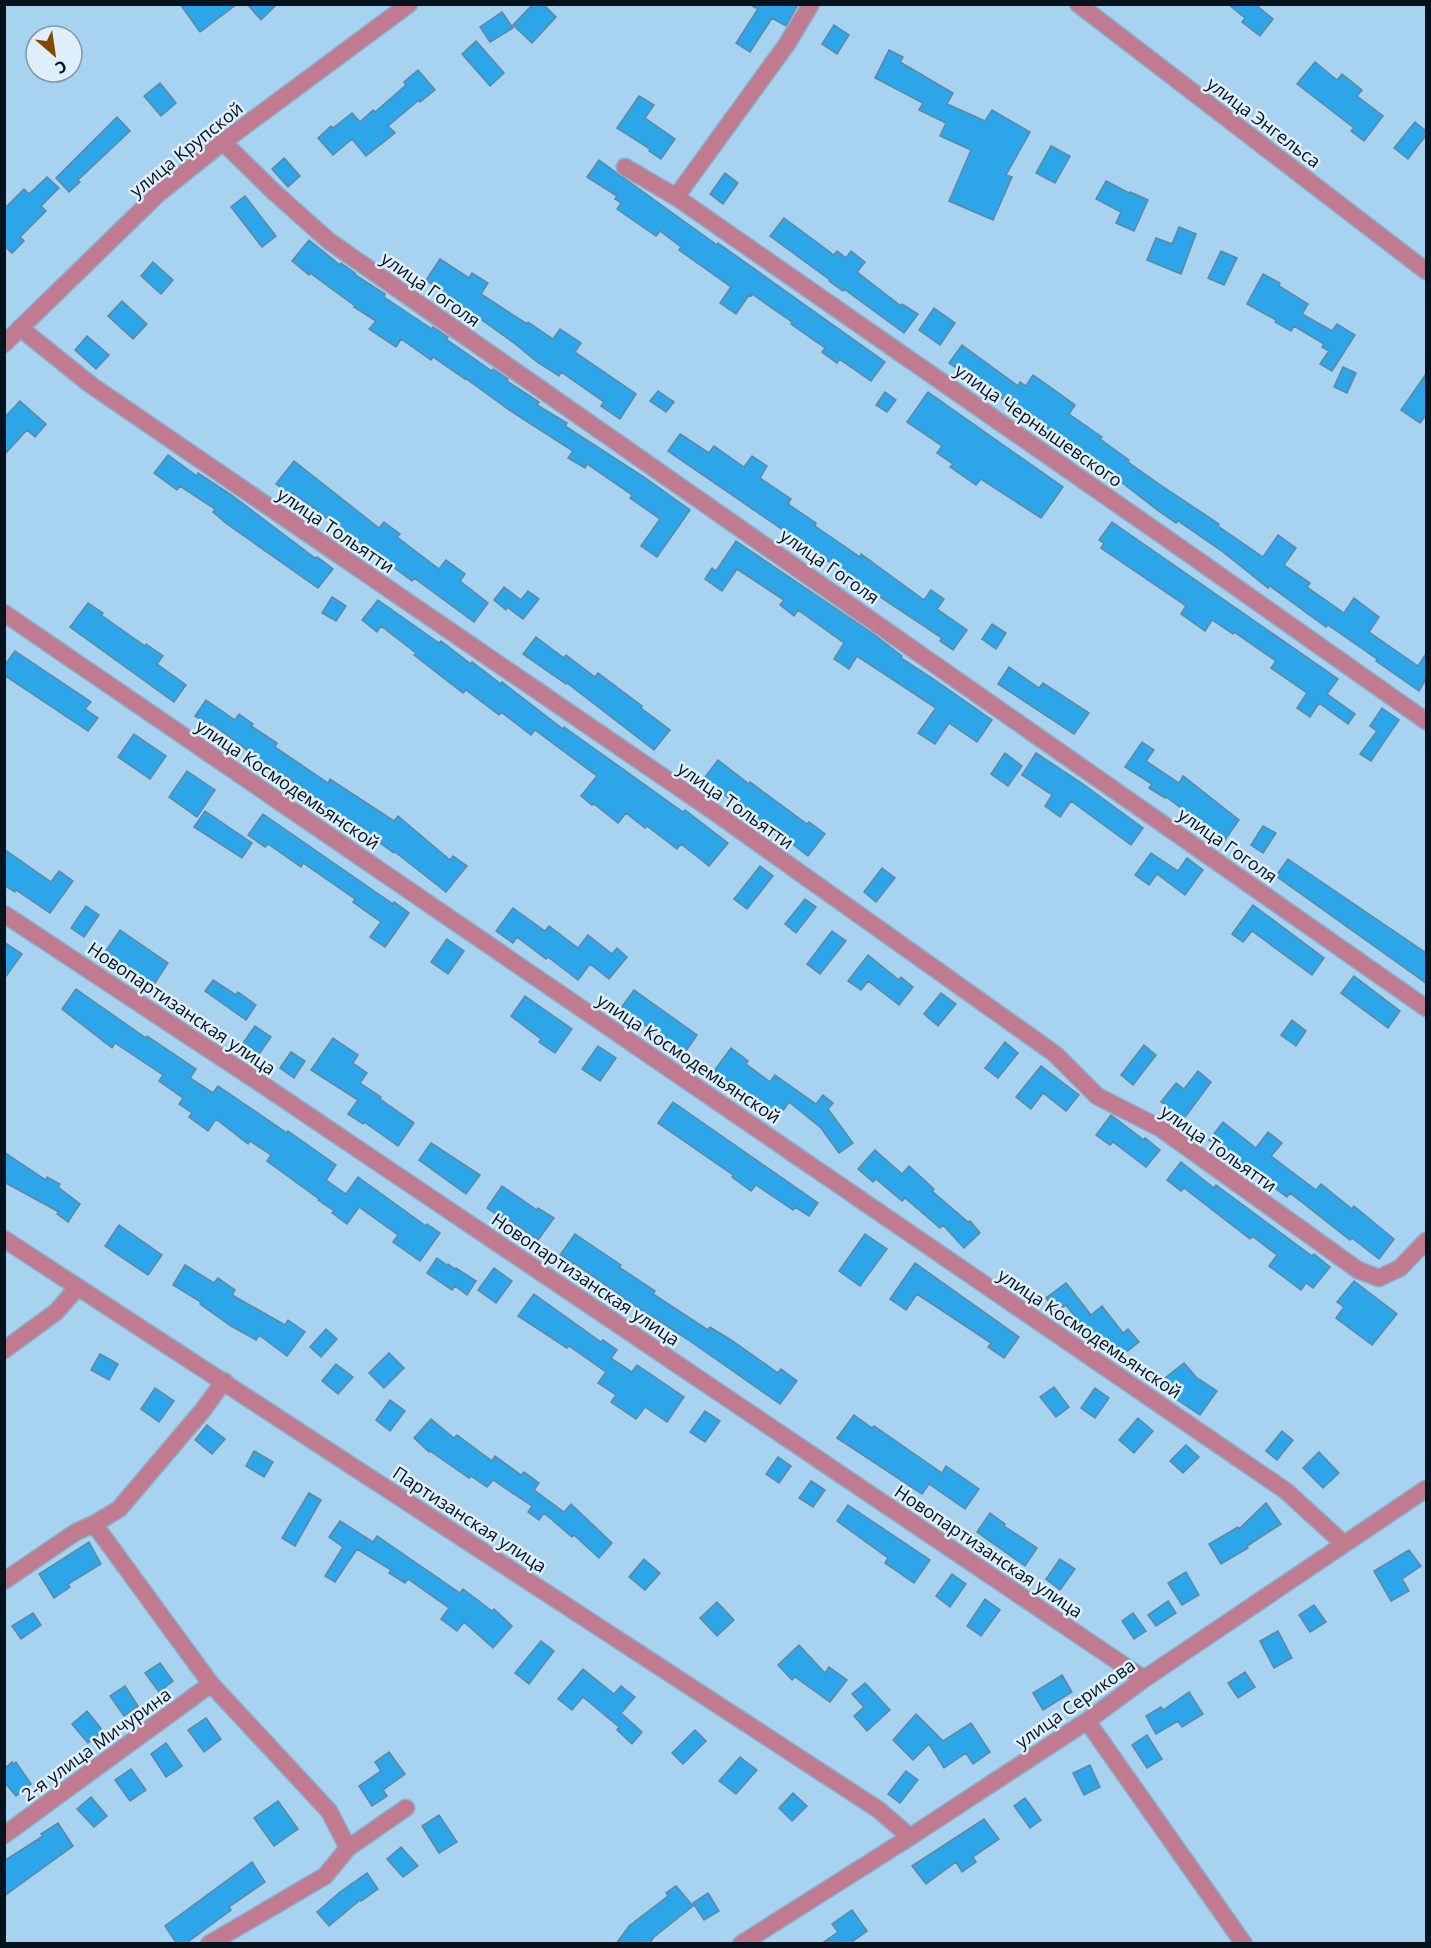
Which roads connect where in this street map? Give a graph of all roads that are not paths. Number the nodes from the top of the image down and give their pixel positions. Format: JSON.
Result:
{"nodes":[{"id":1,"x":409,"y":4,"type":"edge"},
{"id":2,"x":811,"y":4,"type":"edge"},
{"id":3,"x":1078,"y":4,"type":"edge"},
{"id":4,"x":223,"y":142,"type":"junction"},
{"id":5,"x":625,"y":167,"type":"dead end"},
{"id":6,"x":676,"y":197,"type":"junction"},
{"id":7,"x":1426,"y":271,"type":"edge"},
{"id":8,"x":20,"y":328,"type":"junction"},
{"id":9,"x":4,"y":344,"type":"edge"},
{"id":10,"x":4,"y":613,"type":"edge"},
{"id":11,"x":1426,"y":721,"type":"edge"},
{"id":12,"x":4,"y":914,"type":"edge"},
{"id":13,"x":1426,"y":1008,"type":"edge"},
{"id":14,"x":4,"y":1239,"type":"edge"},
{"id":15,"x":1426,"y":1241,"type":"edge"},
{"id":16,"x":78,"y":1287,"type":"junction"},
{"id":17,"x":4,"y":1350,"type":"edge"},
{"id":18,"x":224,"y":1381,"type":"junction"},
{"id":19,"x":1426,"y":1489,"type":"edge"},
{"id":20,"x":94,"y":1524,"type":"junction"},
{"id":21,"x":1344,"y":1544,"type":"junction"},
{"id":22,"x":4,"y":1581,"type":"edge"},
{"id":23,"x":1144,"y":1679,"type":"junction"},
{"id":24,"x":211,"y":1684,"type":"junction"},
{"id":25,"x":1087,"y":1720,"type":"junction"},
{"id":26,"x":406,"y":1808,"type":"dead end"},
{"id":27,"x":4,"y":1835,"type":"edge"},
{"id":28,"x":910,"y":1837,"type":"junction"},
{"id":29,"x":348,"y":1848,"type":"junction"},
{"id":30,"x":209,"y":1944,"type":"edge"},
{"id":31,"x":741,"y":1944,"type":"edge"},
{"id":32,"x":1244,"y":1944,"type":"edge"}],
"edges":[{"from":1,"to":4,"type":"street","name":"улица Крупской"},
{"from":2,"to":6,"type":"street"},
{"from":3,"to":7,"type":"street","name":"улица Энгельса"},
{"from":4,"to":8,"type":"street","name":"улица Крупской"},
{"from":4,"to":13,"type":"street","name":"улица Гоголя"},
{"from":5,"to":6,"type":"street","name":"улица Чернышевского"},
{"from":6,"to":11,"type":"street","name":"улица Чернышевского"},
{"from":8,"to":9,"type":"street","name":"улица Крупской"},
{"from":8,"to":15,"type":"street","name":"улица Тольятти"},
{"from":10,"to":21,"type":"street","name":"улица Космодемьянской"},
{"from":12,"to":23,"type":"street","name":"Новопартизанская улица"},
{"from":14,"to":16,"type":"street","name":"Партизанская улица"},
{"from":16,"to":17,"type":"street"},
{"from":16,"to":18,"type":"street","name":"Партизанская улица"},
{"from":18,"to":20,"type":"street"},
{"from":18,"to":28,"type":"street","name":"Партизанская улица"},
{"from":19,"to":21,"type":"street","name":"улица Серикова"},
{"from":20,"to":22,"type":"street"},
{"from":20,"to":24,"type":"street"},
{"from":21,"to":23,"type":"street","name":"улица Серикова"},
{"from":23,"to":25,"type":"street","name":"улица Серикова"},
{"from":24,"to":27,"type":"street","name":"2-я улица Мичурина"},
{"from":24,"to":29,"type":"street"},
{"from":25,"to":28,"type":"street","name":"улица Серикова"},
{"from":25,"to":32,"type":"street"},
{"from":26,"to":29,"type":"street"},
{"from":28,"to":31,"type":"street","name":"улица Серикова"},
{"from":29,"to":30,"type":"street"}]}
